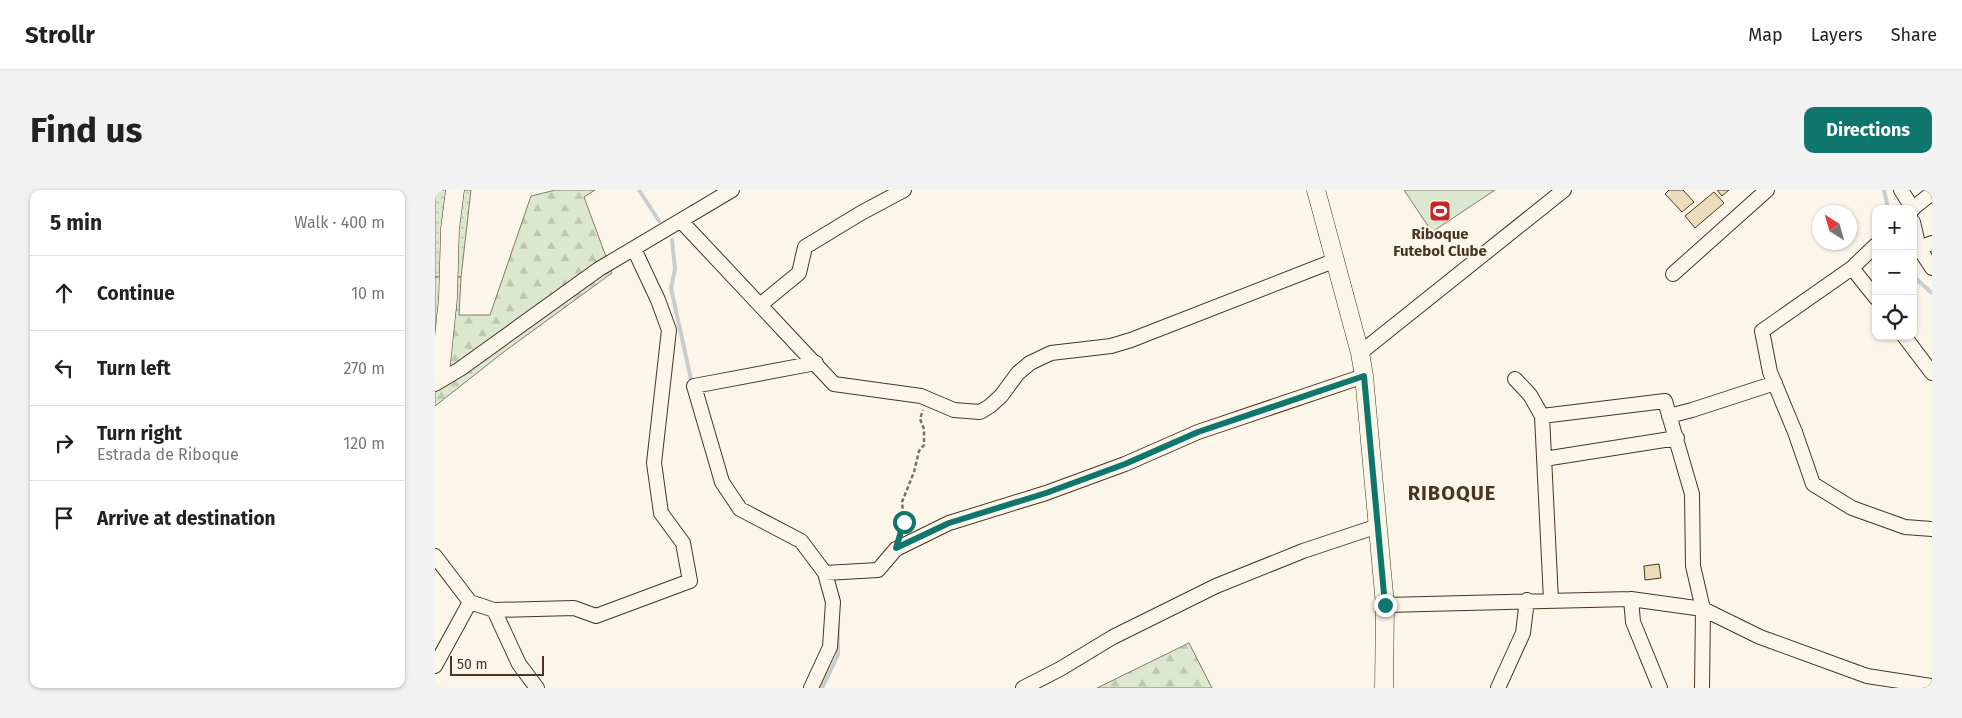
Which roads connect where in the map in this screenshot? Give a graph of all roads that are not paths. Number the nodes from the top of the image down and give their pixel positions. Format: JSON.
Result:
{"nodes":[{"id":1,"x":455,"y":190,"type":"edge"},
{"id":2,"x":732,"y":190,"type":"edge"},
{"id":3,"x":903,"y":190,"type":"edge"},
{"id":4,"x":1317,"y":190,"type":"edge"},
{"id":5,"x":1564,"y":190,"type":"edge"},
{"id":6,"x":1767,"y":190,"type":"edge"},
{"id":7,"x":1901,"y":190,"type":"edge"},
{"id":8,"x":1932,"y":193,"type":"edge"},
{"id":9,"x":1911,"y":205,"type":"edge"},
{"id":10,"x":1917,"y":205,"type":"edge"},
{"id":11,"x":681,"y":221,"type":"junction"},
{"id":12,"x":1917,"y":230,"type":"edge"},
{"id":13,"x":1925,"y":245,"type":"edge"},
{"id":14,"x":634,"y":249,"type":"junction"},
{"id":15,"x":1872,"y":249,"type":"edge"},
{"id":16,"x":1336,"y":260,"type":"junction"},
{"id":17,"x":1852,"y":268,"type":"junction"},
{"id":18,"x":1932,"y":268,"type":"edge"},
{"id":19,"x":1673,"y":274,"type":"dead end"},
{"id":20,"x":1874,"y":295,"type":"edge"},
{"id":21,"x":760,"y":305,"type":"junction"},
{"id":22,"x":1908,"y":340,"type":"edge"},
{"id":23,"x":1360,"y":353,"type":"junction"},
{"id":24,"x":816,"y":363,"type":"junction"},
{"id":25,"x":1932,"y":373,"type":"edge"},
{"id":26,"x":435,"y":375,"type":"edge"},
{"id":27,"x":1364,"y":376,"type":"junction"},
{"id":28,"x":1515,"y":379,"type":"dead end"},
{"id":29,"x":1775,"y":383,"type":"junction"},
{"id":30,"x":435,"y":384,"type":"edge"},
{"id":31,"x":1541,"y":416,"type":"junction"},
{"id":32,"x":1669,"y":416,"type":"junction"},
{"id":33,"x":1677,"y":438,"type":"junction"},
{"id":34,"x":1544,"y":459,"type":"junction"},
{"id":35,"x":1378,"y":526,"type":"junction"},
{"id":36,"x":1932,"y":529,"type":"edge"},
{"id":37,"x":435,"y":556,"type":"edge"},
{"id":38,"x":825,"y":573,"type":"junction"},
{"id":39,"x":1631,"y":599,"type":"junction"},
{"id":40,"x":1527,"y":600,"type":"junction"},
{"id":41,"x":1551,"y":600,"type":"junction"},
{"id":42,"x":470,"y":602,"type":"junction"},
{"id":43,"x":1385,"y":605,"type":"junction"},
{"id":44,"x":1703,"y":609,"type":"junction"},
{"id":45,"x":494,"y":610,"type":"junction"},
{"id":46,"x":435,"y":666,"type":"edge"},
{"id":47,"x":1932,"y":686,"type":"edge"},
{"id":48,"x":537,"y":688,"type":"edge"},
{"id":49,"x":811,"y":688,"type":"edge"},
{"id":50,"x":1023,"y":688,"type":"edge"},
{"id":51,"x":1383,"y":688,"type":"edge"},
{"id":52,"x":1498,"y":688,"type":"edge"},
{"id":53,"x":1660,"y":688,"type":"edge"},
{"id":54,"x":1702,"y":688,"type":"edge"}],
"edges":[{"from":1,"to":26,"type":"main road"},
{"from":2,"to":11,"type":"street"},
{"from":3,"to":21,"type":"street"},
{"from":4,"to":16,"type":"main road"},
{"from":5,"to":23,"type":"street"},
{"from":6,"to":19,"type":"street"},
{"from":7,"to":9,"type":"street"},
{"from":8,"to":10,"type":"street"},
{"from":11,"to":14,"type":"street"},
{"from":11,"to":21,"type":"street"},
{"from":12,"to":13,"type":"street"},
{"from":13,"to":18,"type":"street"},
{"from":14,"to":30,"type":"street"},
{"from":14,"to":45,"type":"street"},
{"from":15,"to":17,"type":"street"},
{"from":16,"to":23,"type":"main road"},
{"from":16,"to":24,"type":"street"},
{"from":17,"to":20,"type":"street"},
{"from":17,"to":29,"type":"street"},
{"from":21,"to":24,"type":"street"},
{"from":22,"to":25,"type":"street"},
{"from":23,"to":27,"type":"main road"},
{"from":24,"to":38,"type":"street"},
{"from":27,"to":35,"type":"main road"},
{"from":27,"to":38,"type":"street"},
{"from":28,"to":31,"type":"street"},
{"from":29,"to":32,"type":"street"},
{"from":29,"to":36,"type":"street"},
{"from":31,"to":32,"type":"street"},
{"from":31,"to":34,"type":"street"},
{"from":32,"to":33,"type":"street"},
{"from":33,"to":34,"type":"street"},
{"from":33,"to":44,"type":"street"},
{"from":34,"to":41,"type":"street"},
{"from":35,"to":43,"type":"main road"},
{"from":35,"to":50,"type":"street"},
{"from":37,"to":42,"type":"street"},
{"from":38,"to":49,"type":"street"},
{"from":39,"to":41,"type":"street"},
{"from":39,"to":44,"type":"street"},
{"from":39,"to":53,"type":"street"},
{"from":40,"to":41,"type":"street"},
{"from":40,"to":43,"type":"street"},
{"from":40,"to":52,"type":"street"},
{"from":42,"to":45,"type":"street"},
{"from":42,"to":46,"type":"street"},
{"from":43,"to":51,"type":"main road"},
{"from":44,"to":47,"type":"street"},
{"from":44,"to":54,"type":"street"},
{"from":45,"to":48,"type":"street"}]}
